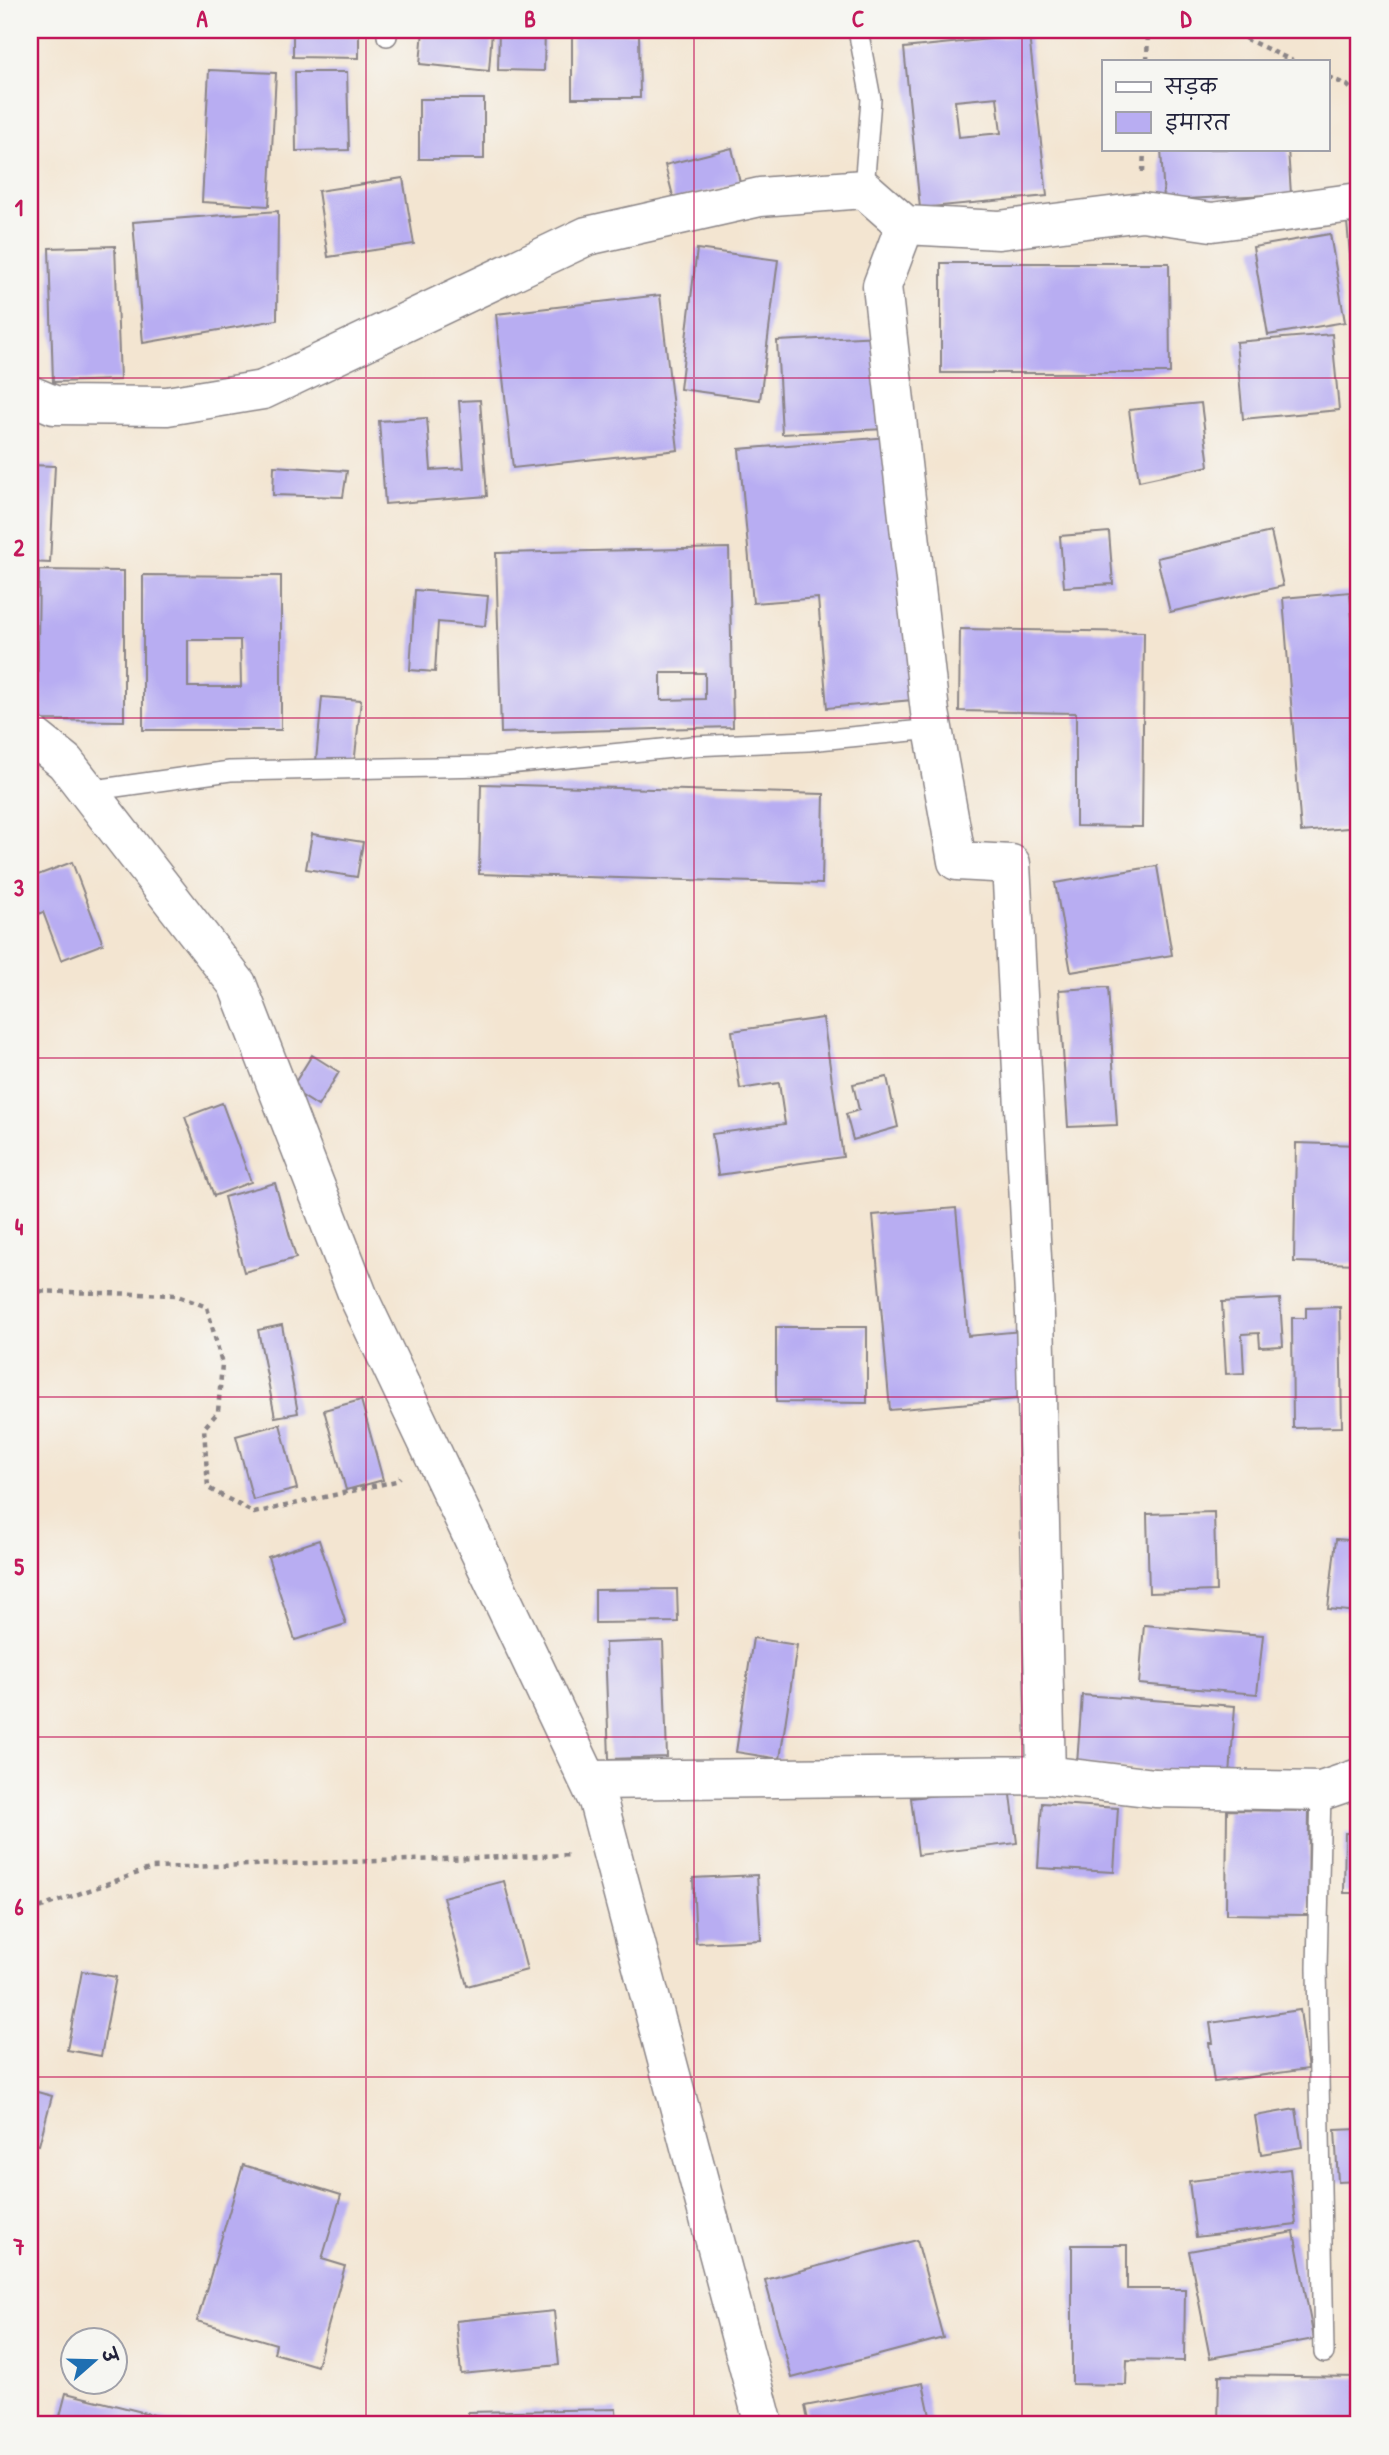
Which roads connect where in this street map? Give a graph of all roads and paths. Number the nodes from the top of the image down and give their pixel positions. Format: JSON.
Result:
{"nodes":[{"id":1,"x":858,"y":30,"type":"edge"},
{"id":2,"x":1148,"y":30,"type":"edge"},
{"id":3,"x":1227,"y":30,"type":"edge"},
{"id":4,"x":1147,"y":60,"type":"edge"},
{"id":5,"x":1291,"y":60,"type":"edge"},
{"id":6,"x":1330,"y":77,"type":"edge"},
{"id":7,"x":1359,"y":97,"type":"edge"},
{"id":8,"x":864,"y":189,"type":"junction"},
{"id":9,"x":1359,"y":202,"type":"edge"},
{"id":10,"x":905,"y":225,"type":"junction"},
{"id":11,"x":30,"y":395,"type":"edge"},
{"id":12,"x":933,"y":729,"type":"junction"},
{"id":13,"x":30,"y":734,"type":"edge"},
{"id":14,"x":87,"y":790,"type":"junction"},
{"id":15,"x":30,"y":1291,"type":"edge"},
{"id":16,"x":430,"y":1446,"type":"junction"},
{"id":17,"x":1046,"y":1775,"type":"junction"},
{"id":18,"x":1359,"y":1778,"type":"edge"},
{"id":19,"x":589,"y":1780,"type":"junction"},
{"id":20,"x":1321,"y":1791,"type":"junction"},
{"id":21,"x":612,"y":1853,"type":"junction"},
{"id":22,"x":30,"y":1911,"type":"edge"},
{"id":23,"x":1324,"y":2353,"type":"dead end"},
{"id":24,"x":764,"y":2425,"type":"edge"}],
"edges":[{"from":1,"to":8,"type":"lane"},
{"from":2,"to":4,"type":"path"},
{"from":3,"to":5,"type":"path"},
{"from":6,"to":7,"type":"path"},
{"from":8,"to":10,"type":"street"},
{"from":8,"to":11,"type":"street"},
{"from":9,"to":10,"type":"street"},
{"from":10,"to":12,"type":"street"},
{"from":12,"to":14,"type":"lane"},
{"from":12,"to":17,"type":"street"},
{"from":13,"to":14,"type":"street"},
{"from":14,"to":16,"type":"street"},
{"from":15,"to":16,"type":"path"},
{"from":16,"to":19,"type":"street"},
{"from":17,"to":19,"type":"street"},
{"from":17,"to":20,"type":"street"},
{"from":18,"to":20,"type":"street"},
{"from":19,"to":21,"type":"street"},
{"from":20,"to":23,"type":"lane"},
{"from":21,"to":22,"type":"path"},
{"from":21,"to":24,"type":"street"}]}
